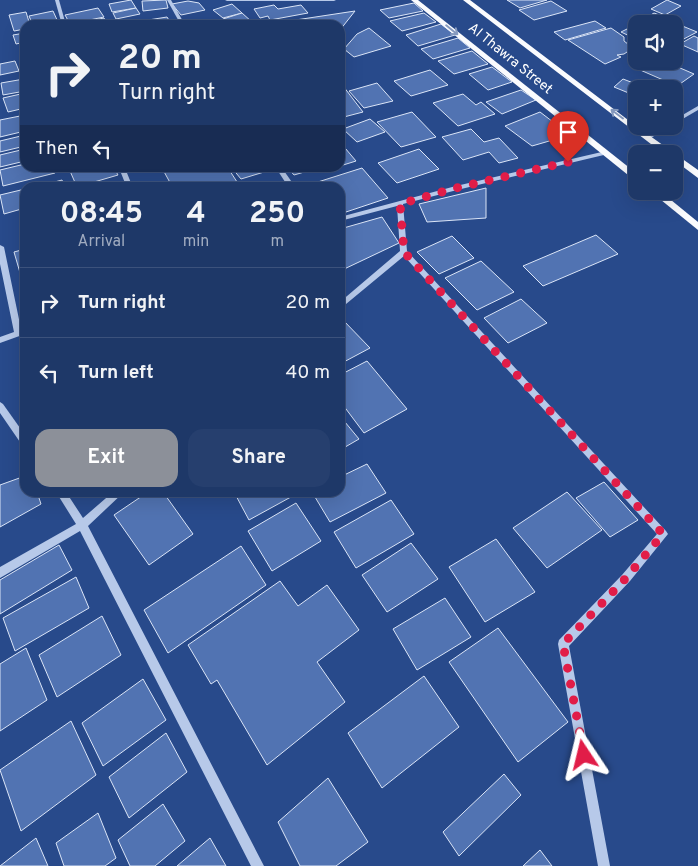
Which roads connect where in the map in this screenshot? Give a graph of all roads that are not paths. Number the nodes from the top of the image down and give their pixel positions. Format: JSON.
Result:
{"nodes":[{"id":1,"x":57,"y":0,"type":"edge"},
{"id":2,"x":169,"y":0,"type":"edge"},
{"id":3,"x":229,"y":0,"type":"edge"},
{"id":4,"x":334,"y":0,"type":"edge"},
{"id":5,"x":414,"y":0,"type":"edge"},
{"id":6,"x":466,"y":0,"type":"edge"},
{"id":7,"x":63,"y":20,"type":"edge"},
{"id":8,"x":180,"y":20,"type":"edge"},
{"id":9,"x":698,"y":108,"type":"edge"},
{"id":10,"x":683,"y":117,"type":"edge"},
{"id":11,"x":654,"y":135,"type":"edge"},
{"id":12,"x":649,"y":138,"type":"junction"},
{"id":13,"x":658,"y":145,"type":"edge"},
{"id":14,"x":606,"y":153,"type":"junction"},
{"id":15,"x":683,"y":163,"type":"edge"},
{"id":16,"x":628,"y":171,"type":"edge"},
{"id":17,"x":698,"y":175,"type":"edge"},
{"id":18,"x":665,"y":200,"type":"edge"},
{"id":19,"x":400,"y":204,"type":"junction"},
{"id":20,"x":345,"y":218,"type":"edge"},
{"id":21,"x":698,"y":227,"type":"edge"},
{"id":22,"x":0,"y":247,"type":"edge"},
{"id":23,"x":404,"y":252,"type":"junction"},
{"id":24,"x":345,"y":302,"type":"edge"},
{"id":25,"x":20,"y":324,"type":"edge"},
{"id":26,"x":20,"y":333,"type":"edge"},
{"id":27,"x":0,"y":340,"type":"edge"},
{"id":28,"x":0,"y":406,"type":"edge"},
{"id":29,"x":20,"y":435,"type":"edge"},
{"id":30,"x":63,"y":497,"type":"edge"},
{"id":31,"x":114,"y":497,"type":"edge"},
{"id":32,"x":82,"y":524,"type":"junction"},
{"id":33,"x":0,"y":573,"type":"edge"},
{"id":34,"x":258,"y":866,"type":"edge"},
{"id":35,"x":604,"y":866,"type":"edge"}],
"edges":[{"from":1,"to":7,"type":"street"},
{"from":2,"to":8,"type":"street"},
{"from":3,"to":4,"type":"street"},
{"from":5,"to":14,"type":"main road","name":"Al Thawra Street","one_way":true},
{"from":12,"to":6,"type":"main road","name":"Al Thawra Street","one_way":true},
{"from":9,"to":10,"type":"street"},
{"from":11,"to":12,"type":"street"},
{"from":12,"to":13,"type":"main road","name":"Al Thawra Street"},
{"from":14,"to":16,"type":"main road","name":"Al Thawra Street"},
{"from":14,"to":19,"type":"street"},
{"from":15,"to":17,"type":"main road"},
{"from":18,"to":21,"type":"main road"},
{"from":19,"to":20,"type":"street"},
{"from":19,"to":23,"type":"street"},
{"from":22,"to":25,"type":"street"},
{"from":23,"to":24,"type":"street"},
{"from":23,"to":35,"type":"street"},
{"from":26,"to":27,"type":"street"},
{"from":28,"to":29,"type":"street"},
{"from":30,"to":32,"type":"street"},
{"from":31,"to":32,"type":"street"},
{"from":32,"to":33,"type":"street"},
{"from":32,"to":34,"type":"street"}]}
